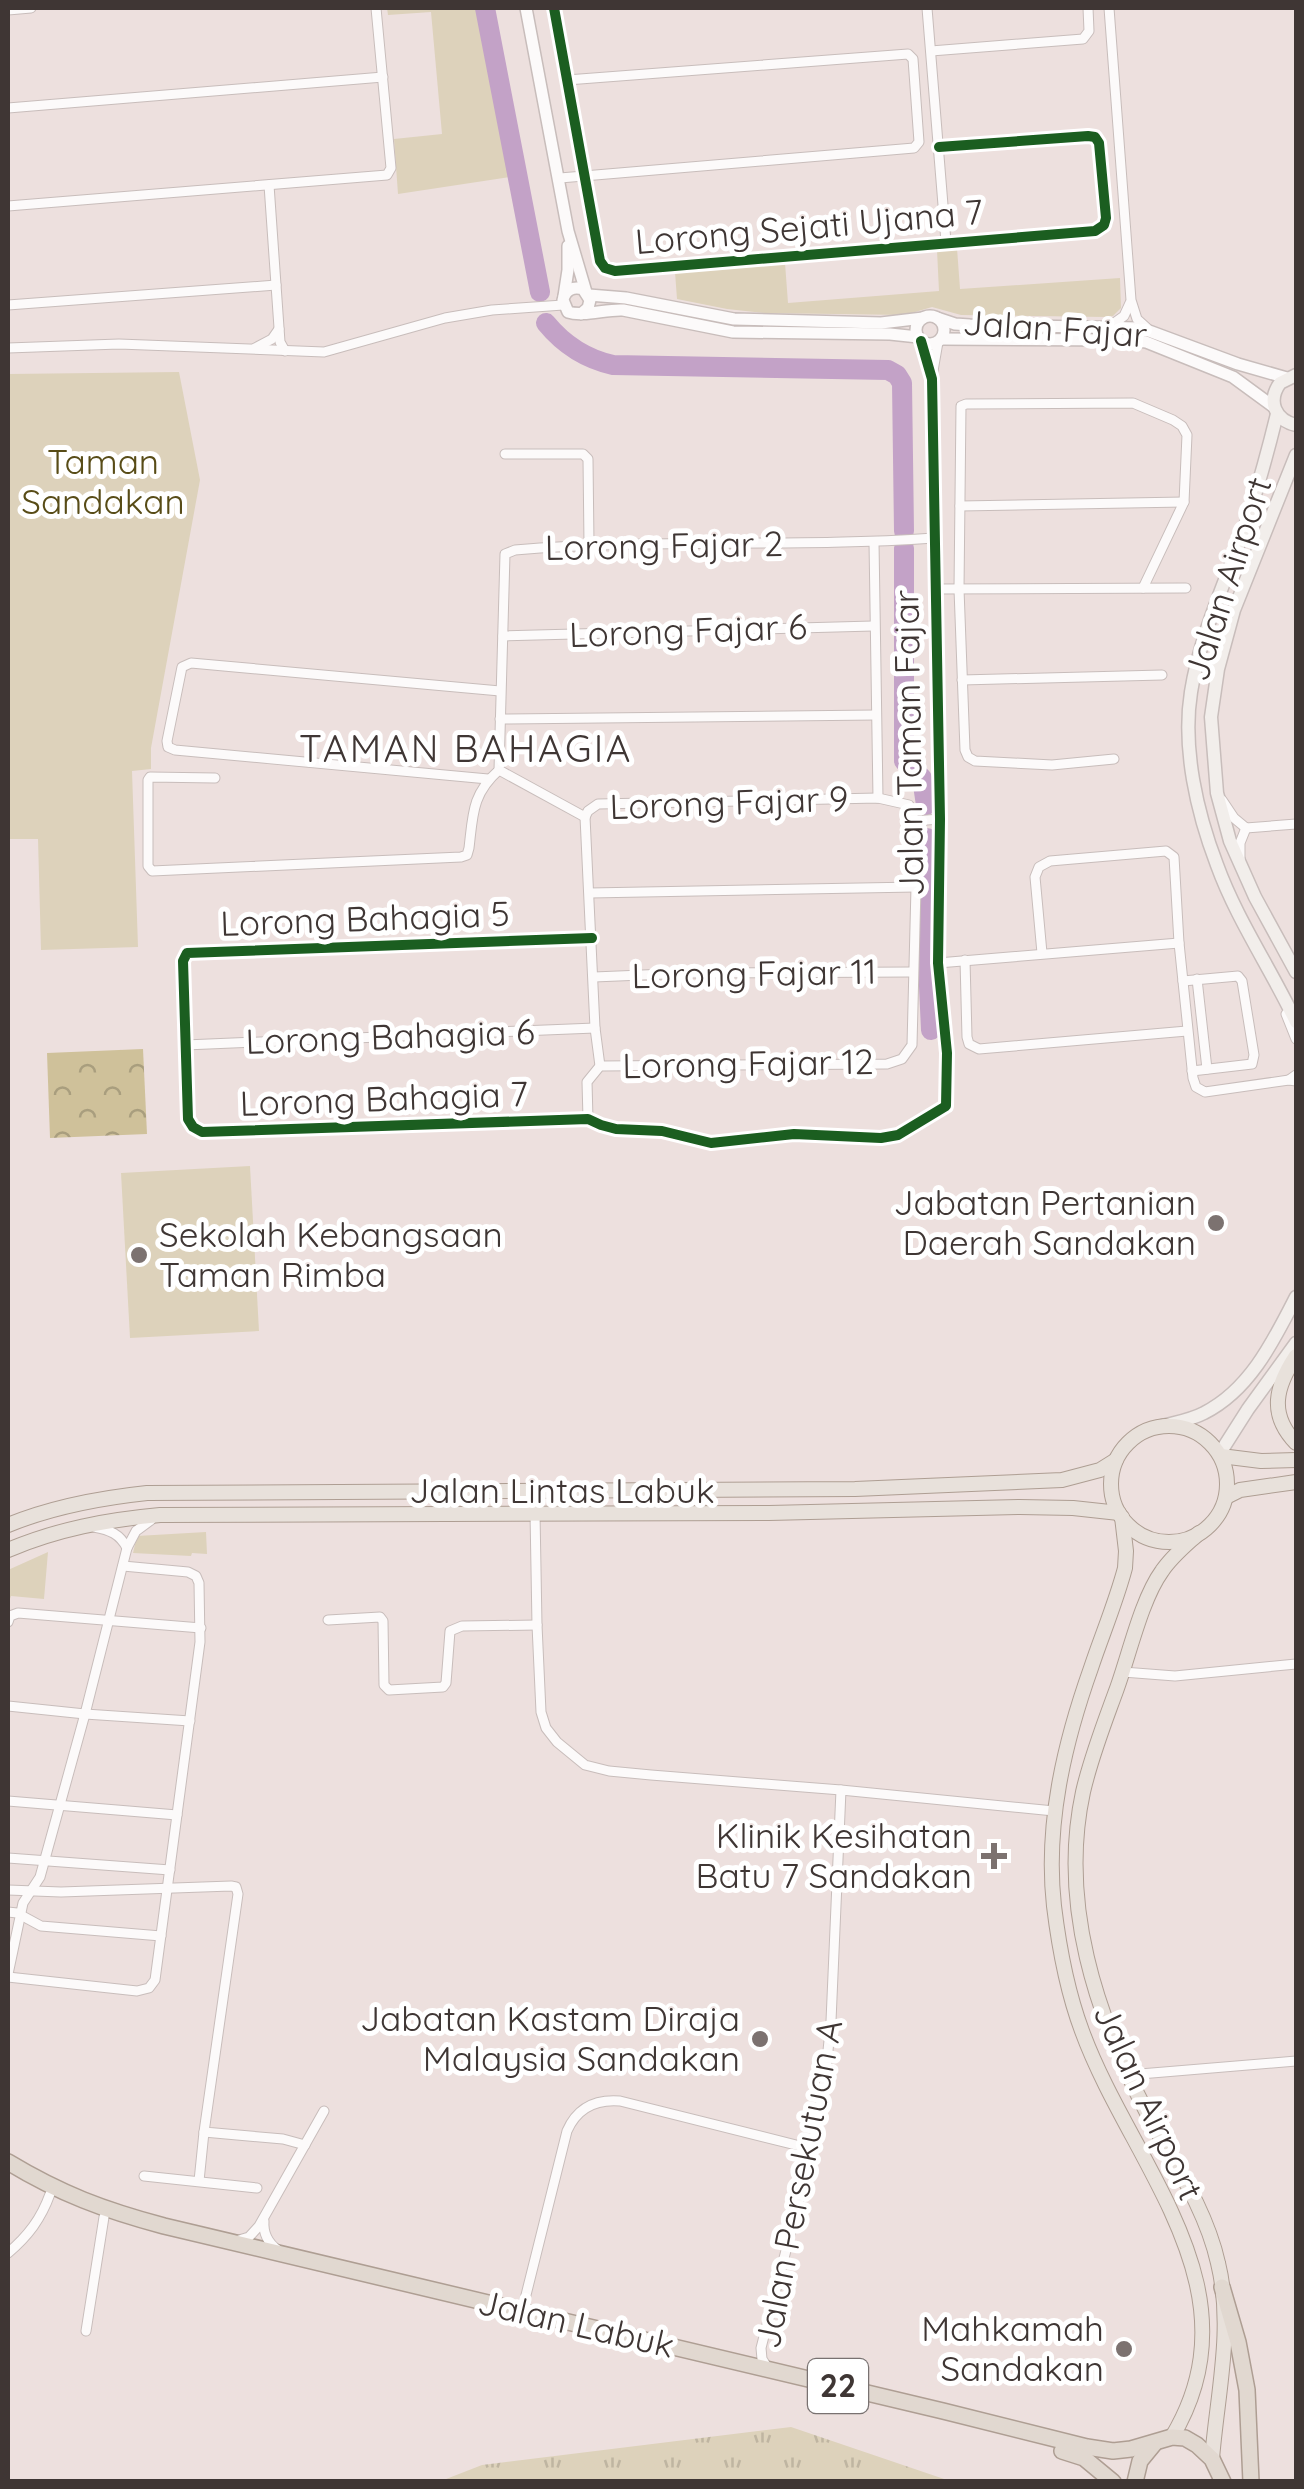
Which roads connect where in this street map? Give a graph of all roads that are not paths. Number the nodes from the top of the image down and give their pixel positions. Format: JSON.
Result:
{"nodes":[{"id":1,"x":31,"y":8,"type":"edge"},
{"id":2,"x":376,"y":8,"type":"edge"},
{"id":3,"x":526,"y":8,"type":"edge"},
{"id":4,"x":554,"y":8,"type":"edge"},
{"id":5,"x":927,"y":8,"type":"edge"},
{"id":6,"x":1088,"y":8,"type":"edge"},
{"id":7,"x":1110,"y":8,"type":"edge"},
{"id":8,"x":8,"y":10,"type":"edge"},
{"id":9,"x":931,"y":51,"type":"junction"},
{"id":10,"x":382,"y":77,"type":"junction"},
{"id":11,"x":567,"y":80,"type":"junction"},
{"id":12,"x":8,"y":108,"type":"edge"},
{"id":13,"x":939,"y":147,"type":"junction"},
{"id":14,"x":584,"y":176,"type":"junction"},
{"id":15,"x":560,"y":178,"type":"junction"},
{"id":16,"x":269,"y":185,"type":"junction"},
{"id":17,"x":8,"y":206,"type":"edge"},
{"id":18,"x":568,"y":232,"type":"junction"},
{"id":19,"x":946,"y":242,"type":"junction"},
{"id":20,"x":276,"y":285,"type":"junction"},
{"id":21,"x":588,"y":293,"type":"junction"},
{"id":22,"x":563,"y":300,"type":"junction"},
{"id":23,"x":1131,"y":300,"type":"junction"},
{"id":24,"x":8,"y":305,"type":"edge"},
{"id":25,"x":581,"y":314,"type":"junction"},
{"id":26,"x":924,"y":318,"type":"junction"},
{"id":27,"x":938,"y":318,"type":"junction"},
{"id":28,"x":1110,"y":326,"type":"junction"},
{"id":29,"x":279,"y":329,"type":"junction"},
{"id":30,"x":1150,"y":330,"type":"junction"},
{"id":31,"x":919,"y":339,"type":"junction"},
{"id":32,"x":939,"y":340,"type":"junction"},
{"id":33,"x":8,"y":348,"type":"edge"},
{"id":34,"x":251,"y":350,"type":"junction"},
{"id":35,"x":285,"y":351,"type":"junction"},
{"id":36,"x":307,"y":352,"type":"junction"},
{"id":37,"x":1294,"y":376,"type":"edge"},
{"id":38,"x":932,"y":379,"type":"junction"},
{"id":39,"x":1276,"y":410,"type":"junction"},
{"id":40,"x":1296,"y":425,"type":"edge"},
{"id":41,"x":505,"y":454,"type":"dead end"},
{"id":42,"x":1296,"y":455,"type":"edge"},
{"id":43,"x":1184,"y":502,"type":"junction"},
{"id":44,"x":960,"y":506,"type":"junction"},
{"id":45,"x":934,"y":538,"type":"junction"},
{"id":46,"x":874,"y":542,"type":"junction"},
{"id":47,"x":589,"y":544,"type":"junction"},
{"id":48,"x":1142,"y":588,"type":"junction"},
{"id":49,"x":1186,"y":588,"type":"dead end"},
{"id":50,"x":934,"y":589,"type":"junction"},
{"id":51,"x":959,"y":589,"type":"junction"},
{"id":52,"x":874,"y":626,"type":"junction"},
{"id":53,"x":503,"y":636,"type":"junction"},
{"id":54,"x":1162,"y":674,"type":"dead end"},
{"id":55,"x":962,"y":680,"type":"junction"},
{"id":56,"x":500,"y":690,"type":"junction"},
{"id":57,"x":876,"y":715,"type":"junction"},
{"id":58,"x":500,"y":719,"type":"junction"},
{"id":59,"x":1114,"y":758,"type":"dead end"},
{"id":60,"x":498,"y":770,"type":"junction"},
{"id":61,"x":214,"y":778,"type":"dead end"},
{"id":62,"x":488,"y":780,"type":"junction"},
{"id":63,"x":1217,"y":793,"type":"junction"},
{"id":64,"x":878,"y":798,"type":"junction"},
{"id":65,"x":586,"y":816,"type":"junction"},
{"id":66,"x":940,"y":819,"type":"junction"},
{"id":67,"x":914,"y":820,"type":"junction"},
{"id":68,"x":1296,"y":824,"type":"edge"},
{"id":69,"x":1246,"y":828,"type":"junction"},
{"id":70,"x":1240,"y":863,"type":"junction"},
{"id":71,"x":916,"y":887,"type":"junction"},
{"id":72,"x":590,"y":893,"type":"junction"},
{"id":73,"x":592,"y":938,"type":"junction"},
{"id":74,"x":1179,"y":943,"type":"junction"},
{"id":75,"x":1256,"y":947,"type":"junction"},
{"id":76,"x":1042,"y":954,"type":"junction"},
{"id":77,"x":965,"y":960,"type":"junction"},
{"id":78,"x":938,"y":963,"type":"junction"},
{"id":79,"x":913,"y":972,"type":"junction"},
{"id":80,"x":1296,"y":972,"type":"edge"},
{"id":81,"x":594,"y":977,"type":"junction"},
{"id":82,"x":1197,"y":979,"type":"junction"},
{"id":83,"x":1182,"y":981,"type":"junction"},
{"id":84,"x":1296,"y":1022,"type":"edge"},
{"id":85,"x":596,"y":1028,"type":"junction"},
{"id":86,"x":1188,"y":1031,"type":"junction"},
{"id":87,"x":1296,"y":1039,"type":"edge"},
{"id":88,"x":185,"y":1045,"type":"junction"},
{"id":89,"x":600,"y":1066,"type":"junction"},
{"id":90,"x":1207,"y":1069,"type":"junction"},
{"id":91,"x":1192,"y":1070,"type":"junction"},
{"id":92,"x":1294,"y":1079,"type":"edge"},
{"id":93,"x":946,"y":1106,"type":"joint"},
{"id":94,"x":188,"y":1119,"type":"joint"},
{"id":95,"x":588,"y":1119,"type":"junction"},
{"id":96,"x":1296,"y":1296,"type":"edge"},
{"id":97,"x":1296,"y":1344,"type":"edge"},
{"id":98,"x":1296,"y":1356,"type":"edge"},
{"id":99,"x":1159,"y":1427,"type":"junction"},
{"id":100,"x":1296,"y":1444,"type":"edge"},
{"id":101,"x":1220,"y":1454,"type":"junction"},
{"id":102,"x":1116,"y":1460,"type":"junction"},
{"id":103,"x":1296,"y":1460,"type":"edge"},
{"id":104,"x":1296,"y":1482,"type":"edge"},
{"id":105,"x":1226,"y":1497,"type":"junction"},
{"id":106,"x":534,"y":1514,"type":"junction"},
{"id":107,"x":160,"y":1515,"type":"junction"},
{"id":108,"x":1120,"y":1515,"type":"junction"},
{"id":109,"x":84,"y":1524,"type":"junction"},
{"id":110,"x":8,"y":1525,"type":"edge"},
{"id":111,"x":1199,"y":1533,"type":"junction"},
{"id":112,"x":127,"y":1548,"type":"junction"},
{"id":113,"x":8,"y":1550,"type":"edge"},
{"id":114,"x":123,"y":1566,"type":"junction"},
{"id":115,"x":10,"y":1618,"type":"edge"},
{"id":116,"x":328,"y":1620,"type":"dead end"},
{"id":117,"x":110,"y":1622,"type":"junction"},
{"id":118,"x":536,"y":1625,"type":"junction"},
{"id":119,"x":201,"y":1628,"type":"junction"},
{"id":120,"x":1296,"y":1664,"type":"edge"},
{"id":121,"x":1123,"y":1672,"type":"junction"},
{"id":122,"x":8,"y":1706,"type":"edge"},
{"id":123,"x":85,"y":1714,"type":"junction"},
{"id":124,"x":190,"y":1722,"type":"junction"},
{"id":125,"x":840,"y":1790,"type":"junction"},
{"id":126,"x":8,"y":1801,"type":"edge"},
{"id":127,"x":58,"y":1806,"type":"junction"},
{"id":128,"x":1054,"y":1811,"type":"junction"},
{"id":129,"x":177,"y":1815,"type":"junction"},
{"id":130,"x":8,"y":1858,"type":"edge"},
{"id":131,"x":43,"y":1861,"type":"junction"},
{"id":132,"x":170,"y":1870,"type":"junction"},
{"id":133,"x":8,"y":1890,"type":"edge"},
{"id":134,"x":31,"y":1890,"type":"junction"},
{"id":135,"x":167,"y":1890,"type":"junction"},
{"id":136,"x":8,"y":1912,"type":"edge"},
{"id":137,"x":20,"y":1915,"type":"junction"},
{"id":138,"x":161,"y":1936,"type":"junction"},
{"id":139,"x":8,"y":1976,"type":"edge"},
{"id":140,"x":1296,"y":2060,"type":"edge"},
{"id":141,"x":1128,"y":2076,"type":"junction"},
{"id":142,"x":324,"y":2110,"type":"dead end"},
{"id":143,"x":204,"y":2132,"type":"junction"},
{"id":144,"x":304,"y":2145,"type":"junction"},
{"id":145,"x":812,"y":2150,"type":"junction"},
{"id":146,"x":8,"y":2165,"type":"edge"},
{"id":147,"x":144,"y":2176,"type":"dead end"},
{"id":148,"x":199,"y":2181,"type":"junction"},
{"id":149,"x":257,"y":2188,"type":"dead end"},
{"id":150,"x":50,"y":2194,"type":"junction"},
{"id":151,"x":104,"y":2217,"type":"junction"},
{"id":152,"x":264,"y":2218,"type":"junction"},
{"id":153,"x":227,"y":2241,"type":"junction"},
{"id":154,"x":8,"y":2253,"type":"edge"},
{"id":155,"x":289,"y":2256,"type":"junction"},
{"id":156,"x":1222,"y":2288,"type":"junction"},
{"id":157,"x":521,"y":2315,"type":"junction"},
{"id":158,"x":86,"y":2330,"type":"dead end"},
{"id":159,"x":770,"y":2371,"type":"junction"},
{"id":160,"x":1172,"y":2437,"type":"junction"},
{"id":161,"x":1154,"y":2444,"type":"junction"},
{"id":162,"x":1212,"y":2460,"type":"junction"},
{"id":163,"x":1114,"y":2482,"type":"edge"},
{"id":164,"x":1135,"y":2482,"type":"edge"},
{"id":165,"x":1223,"y":2482,"type":"edge"},
{"id":166,"x":1250,"y":2482,"type":"edge"}],
"edges":[{"from":1,"to":8,"type":"street"},
{"from":2,"to":10,"type":"street"},
{"from":3,"to":15,"type":"street"},
{"from":4,"to":11,"type":"street","name":"Lorong Sejati Ujana 7"},
{"from":5,"to":9,"type":"street"},
{"from":6,"to":9,"type":"street"},
{"from":7,"to":23,"type":"street"},
{"from":9,"to":13,"type":"street"},
{"from":10,"to":12,"type":"street"},
{"from":10,"to":16,"type":"street"},
{"from":11,"to":14,"type":"street","name":"Lorong Sejati Ujana 7"},
{"from":11,"to":14,"type":"street"},
{"from":13,"to":19,"type":"street"},
{"from":13,"to":19,"type":"street","name":"Lorong Sejati Ujana 7"},
{"from":14,"to":15,"type":"street"},
{"from":14,"to":19,"type":"street","name":"Lorong Sejati Ujana 7"},
{"from":15,"to":18,"type":"street"},
{"from":16,"to":17,"type":"street"},
{"from":16,"to":20,"type":"street"},
{"from":18,"to":21,"type":"street"},
{"from":18,"to":22,"type":"street"},
{"from":20,"to":24,"type":"street"},
{"from":20,"to":29,"type":"street"},
{"from":21,"to":22,"type":"street"},
{"from":21,"to":25,"type":"street"},
{"from":21,"to":26,"type":"street"},
{"from":22,"to":25,"type":"street"},
{"from":22,"to":36,"type":"street"},
{"from":23,"to":28,"type":"street"},
{"from":23,"to":30,"type":"street"},
{"from":25,"to":31,"type":"street"},
{"from":26,"to":27,"type":"street"},
{"from":26,"to":31,"type":"street"},
{"from":27,"to":28,"type":"street","name":"Jalan Fajar"},
{"from":27,"to":32,"type":"street"},
{"from":28,"to":30,"type":"street","name":"Jalan Fajar"},
{"from":29,"to":34,"type":"street"},
{"from":29,"to":35,"type":"street"},
{"from":29,"to":36,"type":"street"},
{"from":30,"to":37,"type":"street","name":"Jalan Fajar"},
{"from":31,"to":32,"type":"street"},
{"from":31,"to":38,"type":"street"},
{"from":32,"to":38,"type":"street"},
{"from":32,"to":39,"type":"street","name":"Jalan Fajar"},
{"from":33,"to":34,"type":"street"},
{"from":34,"to":35,"type":"street"},
{"from":35,"to":36,"type":"street"},
{"from":37,"to":39,"type":"main road","name":"Jalan Airport"},
{"from":38,"to":45,"type":"street","name":"Jalan Taman Fajar"},
{"from":39,"to":40,"type":"main road"},
{"from":39,"to":75,"type":"main road","name":"Jalan Airport"},
{"from":41,"to":47,"type":"street"},
{"from":42,"to":63,"type":"main road","name":"Jalan Airport"},
{"from":43,"to":44,"type":"street"},
{"from":43,"to":44,"type":"street"},
{"from":43,"to":48,"type":"street"},
{"from":44,"to":51,"type":"street"},
{"from":45,"to":46,"type":"street","name":"Lorong Fajar 2"},
{"from":45,"to":50,"type":"street","name":"Jalan Taman Fajar"},
{"from":46,"to":47,"type":"street","name":"Lorong Fajar 2"},
{"from":46,"to":52,"type":"street"},
{"from":47,"to":53,"type":"street","name":"Lorong Fajar 2"},
{"from":48,"to":49,"type":"street"},
{"from":48,"to":51,"type":"street"},
{"from":50,"to":51,"type":"street"},
{"from":50,"to":66,"type":"street","name":"Jalan Taman Fajar"},
{"from":51,"to":55,"type":"street"},
{"from":52,"to":53,"type":"street","name":"Lorong Fajar 6"},
{"from":52,"to":57,"type":"street"},
{"from":53,"to":56,"type":"street","name":"Lorong Fajar 2"},
{"from":54,"to":55,"type":"street"},
{"from":55,"to":59,"type":"street"},
{"from":56,"to":58,"type":"street","name":"Lorong Fajar 2"},
{"from":56,"to":62,"type":"street"},
{"from":57,"to":58,"type":"street"},
{"from":57,"to":64,"type":"street"},
{"from":58,"to":60,"type":"street","name":"Lorong Fajar 2"},
{"from":60,"to":62,"type":"street"},
{"from":60,"to":65,"type":"street"},
{"from":61,"to":62,"type":"street"},
{"from":63,"to":69,"type":"street"},
{"from":63,"to":70,"type":"main road","name":"Jalan Airport"},
{"from":64,"to":65,"type":"street","name":"Lorong Fajar 9"},
{"from":64,"to":67,"type":"street"},
{"from":65,"to":72,"type":"street"},
{"from":66,"to":67,"type":"street"},
{"from":66,"to":78,"type":"street","name":"Jalan Taman Fajar"},
{"from":67,"to":71,"type":"street","name":"Lorong Fajar 12"},
{"from":68,"to":69,"type":"street"},
{"from":69,"to":70,"type":"street"},
{"from":70,"to":80,"type":"main road","name":"Jalan Airport"},
{"from":71,"to":72,"type":"street"},
{"from":71,"to":79,"type":"street","name":"Lorong Fajar 12"},
{"from":72,"to":73,"type":"street"},
{"from":73,"to":81,"type":"street"},
{"from":73,"to":88,"type":"street","name":"Lorong Bahagia 5"},
{"from":74,"to":76,"type":"street"},
{"from":74,"to":76,"type":"street"},
{"from":74,"to":83,"type":"street"},
{"from":75,"to":84,"type":"main road","name":"Jalan Airport"},
{"from":75,"to":87,"type":"street"},
{"from":76,"to":77,"type":"street"},
{"from":77,"to":78,"type":"street"},
{"from":77,"to":86,"type":"street"},
{"from":78,"to":93,"type":"street","name":"Jalan Taman Fajar"},
{"from":79,"to":81,"type":"street","name":"Lorong Fajar 11"},
{"from":79,"to":89,"type":"street","name":"Lorong Fajar 12"},
{"from":81,"to":85,"type":"street"},
{"from":82,"to":83,"type":"street"},
{"from":82,"to":90,"type":"street"},
{"from":82,"to":90,"type":"street"},
{"from":83,"to":86,"type":"street"},
{"from":85,"to":88,"type":"street","name":"Lorong Bahagia 6"},
{"from":85,"to":89,"type":"street"},
{"from":86,"to":91,"type":"street"},
{"from":88,"to":94,"type":"street","name":"Lorong Bahagia 5"},
{"from":89,"to":95,"type":"street","name":"Lorong Fajar 12"},
{"from":90,"to":91,"type":"street"},
{"from":91,"to":92,"type":"street"},
{"from":93,"to":95,"type":"street","name":"Lorong Bahagia 7"},
{"from":94,"to":95,"type":"street","name":"Lorong Bahagia 7"},
{"from":96,"to":99,"type":"main road"},
{"from":97,"to":101,"type":"main road"},
{"from":98,"to":100,"type":"main road"},
{"from":99,"to":101,"type":"main road"},
{"from":99,"to":102,"type":"main road"},
{"from":101,"to":103,"type":"main road"},
{"from":101,"to":105,"type":"main road"},
{"from":102,"to":108,"type":"main road"},
{"from":102,"to":110,"type":"main road","name":"Jalan Lintas Labuk"},
{"from":104,"to":105,"type":"main road"},
{"from":105,"to":111,"type":"main road"},
{"from":106,"to":107,"type":"main road","name":"Jalan Lintas Labuk"},
{"from":106,"to":108,"type":"main road","name":"Jalan Lintas Labuk"},
{"from":106,"to":118,"type":"street"},
{"from":107,"to":109,"type":"main road","name":"Jalan Lintas Labuk"},
{"from":107,"to":112,"type":"street"},
{"from":108,"to":111,"type":"main road"},
{"from":108,"to":128,"type":"main road","name":"Jalan Airport"},
{"from":109,"to":112,"type":"street"},
{"from":109,"to":113,"type":"main road","name":"Jalan Lintas Labuk"},
{"from":111,"to":121,"type":"main road","name":"Jalan Airport"},
{"from":112,"to":114,"type":"street"},
{"from":114,"to":117,"type":"street"},
{"from":114,"to":119,"type":"street"},
{"from":115,"to":117,"type":"street"},
{"from":116,"to":118,"type":"street"},
{"from":117,"to":119,"type":"street"},
{"from":117,"to":123,"type":"street"},
{"from":118,"to":125,"type":"street"},
{"from":119,"to":124,"type":"street"},
{"from":120,"to":121,"type":"street"},
{"from":121,"to":141,"type":"main road","name":"Jalan Airport"},
{"from":122,"to":123,"type":"street"},
{"from":123,"to":124,"type":"street"},
{"from":123,"to":127,"type":"street"},
{"from":124,"to":129,"type":"street"},
{"from":125,"to":128,"type":"street"},
{"from":125,"to":145,"type":"street","name":"Jalan Persekutuan A"},
{"from":126,"to":127,"type":"street"},
{"from":127,"to":129,"type":"street"},
{"from":127,"to":131,"type":"street"},
{"from":128,"to":160,"type":"main road","name":"Jalan Airport"},
{"from":129,"to":132,"type":"street"},
{"from":130,"to":131,"type":"street"},
{"from":131,"to":132,"type":"street"},
{"from":131,"to":134,"type":"street"},
{"from":132,"to":135,"type":"street"},
{"from":133,"to":134,"type":"street"},
{"from":134,"to":135,"type":"street"},
{"from":134,"to":137,"type":"street"},
{"from":135,"to":138,"type":"street"},
{"from":135,"to":143,"type":"street"},
{"from":136,"to":137,"type":"street"},
{"from":137,"to":138,"type":"street"},
{"from":137,"to":139,"type":"street"},
{"from":138,"to":139,"type":"street"},
{"from":140,"to":141,"type":"street"},
{"from":141,"to":156,"type":"main road","name":"Jalan Airport"},
{"from":142,"to":144,"type":"street"},
{"from":143,"to":144,"type":"street"},
{"from":143,"to":148,"type":"street"},
{"from":144,"to":152,"type":"street"},
{"from":145,"to":157,"type":"street"},
{"from":145,"to":159,"type":"street","name":"Jalan Persekutuan A"},
{"from":146,"to":150,"type":"highway","name":"Jalan Labuk","number":"22"},
{"from":146,"to":153,"type":"highway","name":"Jalan Labuk","number":"22"},
{"from":147,"to":148,"type":"street"},
{"from":148,"to":149,"type":"street"},
{"from":150,"to":151,"type":"highway","name":"Jalan Labuk","number":"22"},
{"from":150,"to":154,"type":"street"},
{"from":151,"to":157,"type":"highway","name":"Jalan Labuk","number":"22"},
{"from":151,"to":158,"type":"street"},
{"from":152,"to":153,"type":"street"},
{"from":152,"to":155,"type":"street"},
{"from":153,"to":155,"type":"highway","name":"Jalan Labuk","number":"22"},
{"from":155,"to":157,"type":"highway","name":"Jalan Labuk","number":"22"},
{"from":156,"to":162,"type":"main road","name":"Jalan Airport"},
{"from":156,"to":166,"type":"highway"},
{"from":157,"to":159,"type":"highway","name":"Jalan Labuk","number":"22"},
{"from":157,"to":163,"type":"highway","name":"Jalan Labuk","number":"22"},
{"from":159,"to":161,"type":"highway","name":"Jalan Labuk","number":"22"},
{"from":160,"to":161,"type":"highway","number":"22"},
{"from":160,"to":162,"type":"highway"},
{"from":161,"to":164,"type":"highway"},
{"from":162,"to":165,"type":"highway"}]}
